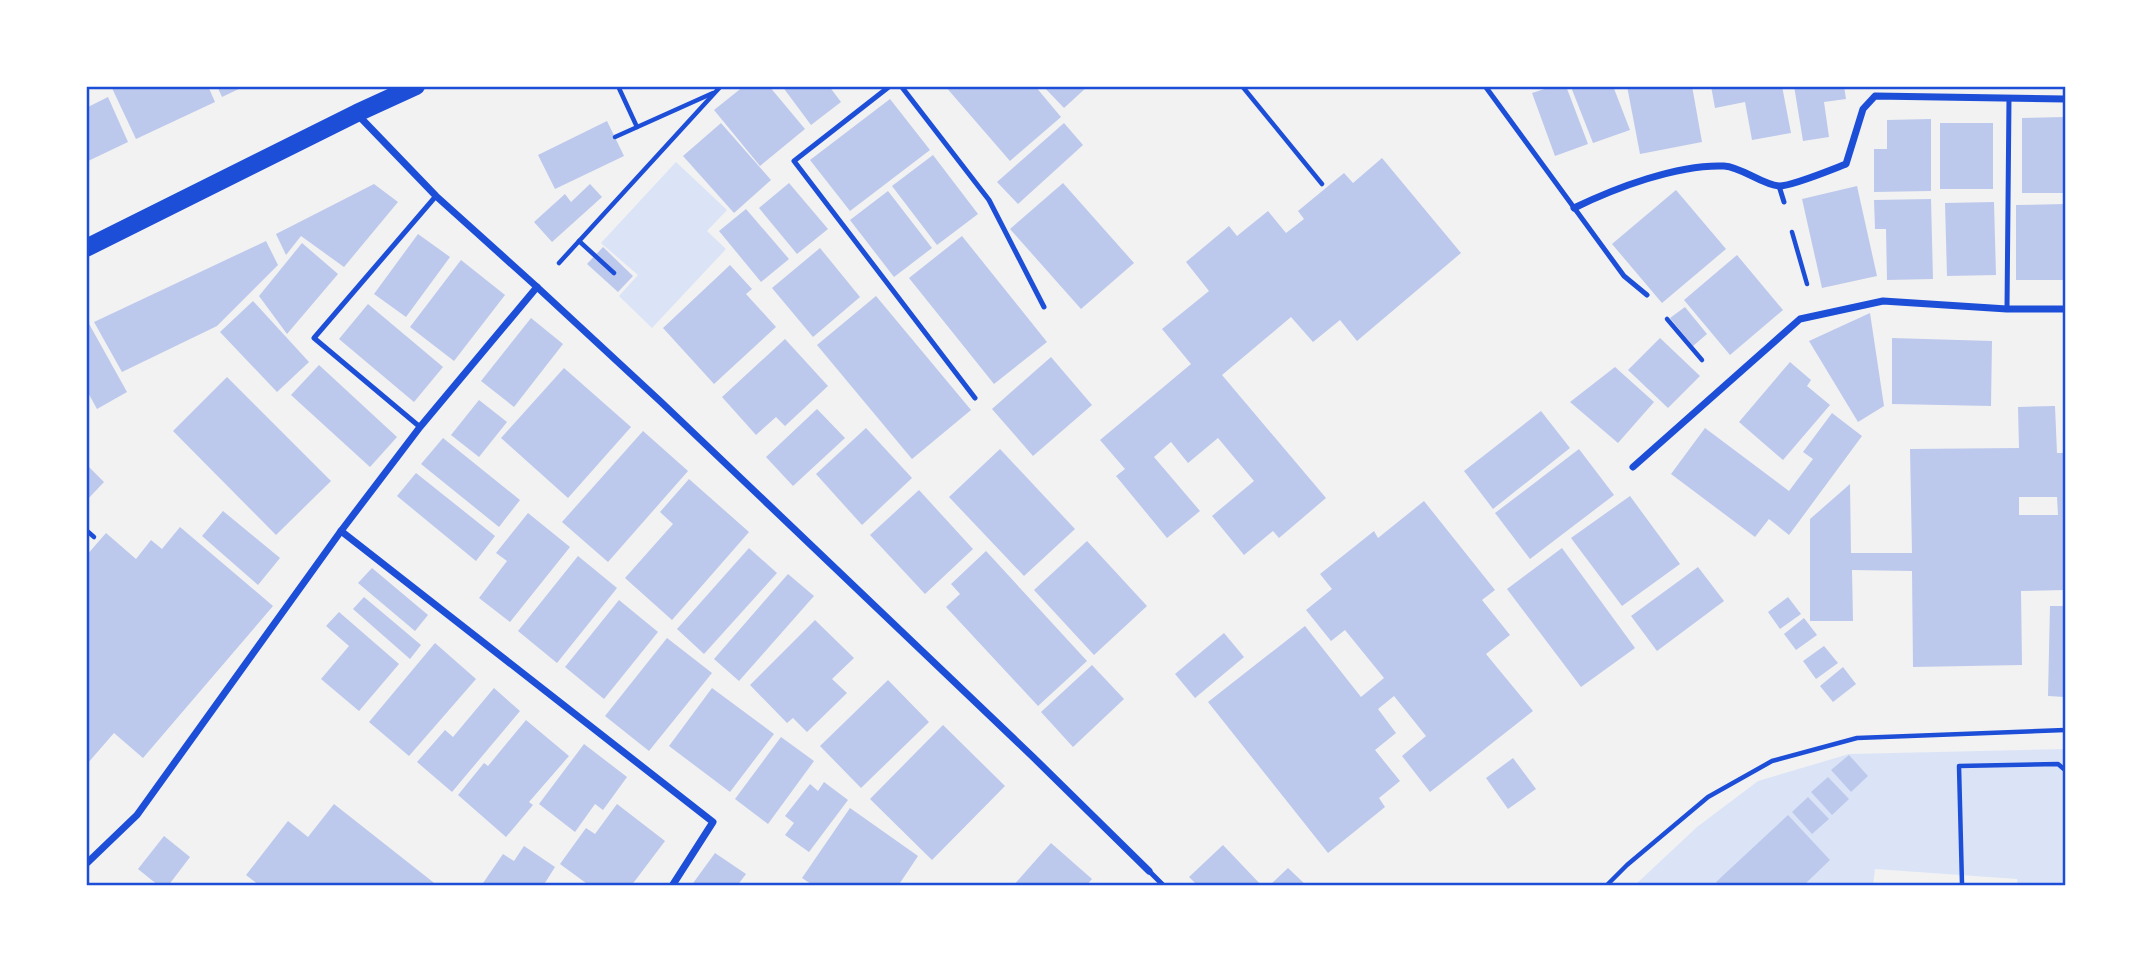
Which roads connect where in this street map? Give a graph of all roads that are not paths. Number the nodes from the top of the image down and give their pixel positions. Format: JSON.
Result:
{"nodes":[{"id":1,"x":416,"y":86,"type":"edge"},
{"id":2,"x":890,"y":86,"type":"edge"},
{"id":3,"x":901,"y":86,"type":"edge"},
{"id":4,"x":1485,"y":86,"type":"edge"},
{"id":5,"x":1889,"y":86,"type":"edge"},
{"id":6,"x":1892,"y":96,"type":"junction"},
{"id":7,"x":2009,"y":98,"type":"junction"},
{"id":8,"x":2065,"y":99,"type":"edge"},
{"id":9,"x":357,"y":113,"type":"junction"},
{"id":10,"x":1779,"y":186,"type":"junction"},
{"id":11,"x":436,"y":196,"type":"junction"},
{"id":12,"x":1784,"y":202,"type":"road end"},
{"id":13,"x":1574,"y":208,"type":"junction"},
{"id":14,"x":86,"y":248,"type":"edge"},
{"id":15,"x":537,"y":287,"type":"junction"},
{"id":16,"x":1647,"y":295,"type":"road end"},
{"id":17,"x":1044,"y":307,"type":"dead end"},
{"id":18,"x":2007,"y":309,"type":"junction"},
{"id":19,"x":2065,"y":309,"type":"edge"},
{"id":20,"x":975,"y":398,"type":"dead end"},
{"id":21,"x":420,"y":427,"type":"junction"},
{"id":22,"x":1633,"y":467,"type":"dead end"},
{"id":23,"x":341,"y":531,"type":"junction"},
{"id":24,"x":86,"y":864,"type":"edge"},
{"id":25,"x":1149,"y":871,"type":"joint"},
{"id":26,"x":672,"y":886,"type":"edge"},
{"id":27,"x":1164,"y":886,"type":"edge"}],
"edges":[{"from":1,"to":9,"type":"main road"},
{"from":2,"to":20,"type":"lane"},
{"from":3,"to":17,"type":"lane"},
{"from":4,"to":13,"type":"lane"},
{"from":5,"to":6,"type":"street"},
{"from":6,"to":7,"type":"street"},
{"from":6,"to":10,"type":"street"},
{"from":7,"to":8,"type":"street"},
{"from":7,"to":18,"type":"lane"},
{"from":9,"to":11,"type":"street"},
{"from":9,"to":14,"type":"main road"},
{"from":10,"to":12,"type":"lane"},
{"from":10,"to":13,"type":"street"},
{"from":11,"to":15,"type":"street"},
{"from":11,"to":21,"type":"lane"},
{"from":13,"to":16,"type":"lane"},
{"from":15,"to":21,"type":"street"},
{"from":15,"to":25,"type":"street"},
{"from":18,"to":19,"type":"street"},
{"from":18,"to":22,"type":"street"},
{"from":21,"to":23,"type":"street"},
{"from":23,"to":24,"type":"street"},
{"from":23,"to":26,"type":"street"},
{"from":25,"to":27,"type":"lane"}]}
